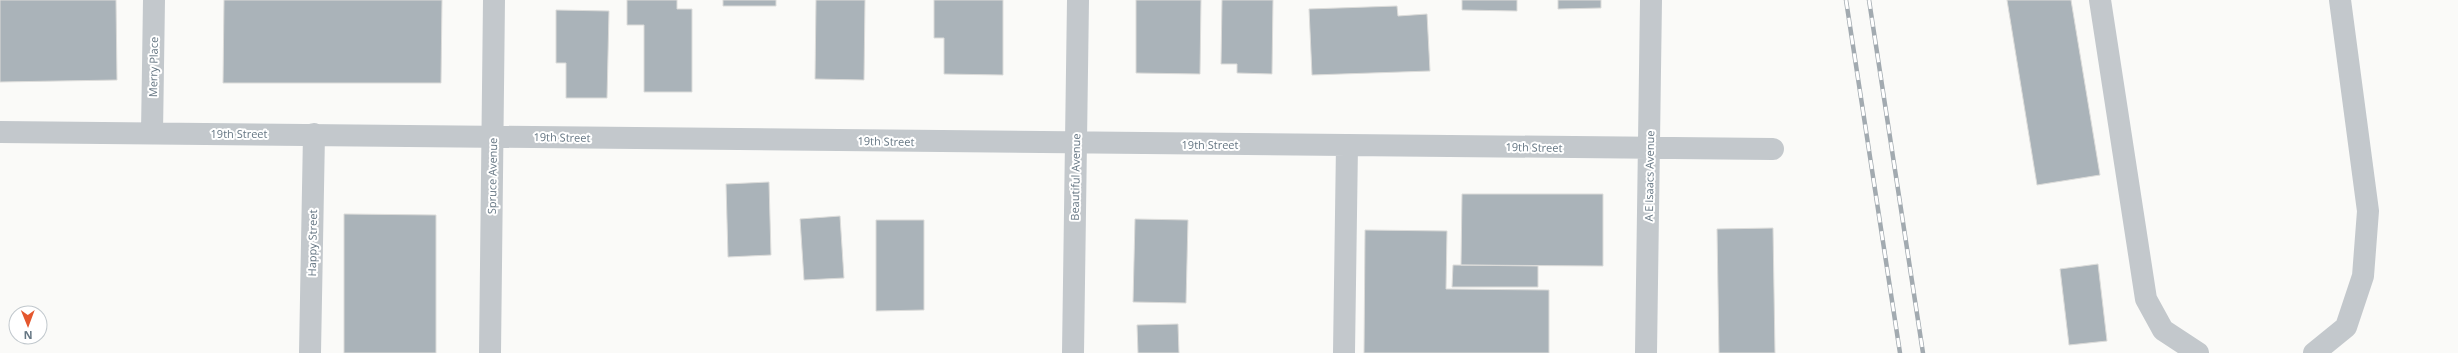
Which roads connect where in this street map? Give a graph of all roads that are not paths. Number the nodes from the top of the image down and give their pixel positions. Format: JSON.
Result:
{"nodes":[{"id":1,"x":154,"y":0,"type":"edge"},
{"id":2,"x":494,"y":0,"type":"edge"},
{"id":3,"x":1078,"y":0,"type":"edge"},
{"id":4,"x":1651,"y":0,"type":"edge"},
{"id":5,"x":2100,"y":0,"type":"edge"},
{"id":6,"x":2340,"y":0,"type":"edge"},
{"id":7,"x":0,"y":132,"type":"edge"},
{"id":8,"x":152,"y":133,"type":"junction"},
{"id":9,"x":314,"y":134,"type":"junction"},
{"id":10,"x":493,"y":136,"type":"junction"},
{"id":11,"x":1076,"y":143,"type":"junction"},
{"id":12,"x":1347,"y":146,"type":"junction"},
{"id":13,"x":1649,"y":148,"type":"junction"},
{"id":14,"x":1773,"y":149,"type":"dead end"},
{"id":15,"x":310,"y":353,"type":"edge"},
{"id":16,"x":490,"y":353,"type":"edge"},
{"id":17,"x":1073,"y":353,"type":"edge"},
{"id":18,"x":1344,"y":353,"type":"edge"},
{"id":19,"x":1646,"y":353,"type":"edge"},
{"id":20,"x":2198,"y":353,"type":"edge"},
{"id":21,"x":2314,"y":353,"type":"edge"}],
"edges":[{"from":1,"to":8,"type":"street","name":"Merry Place"},
{"from":2,"to":10,"type":"street","name":"Spruce Avenue"},
{"from":3,"to":11,"type":"street","name":"Beautiful Avenue"},
{"from":4,"to":13,"type":"street","name":"A E Isaacs Avenue"},
{"from":5,"to":20,"type":"street"},
{"from":6,"to":21,"type":"street"},
{"from":7,"to":8,"type":"street","name":"19th Street"},
{"from":8,"to":9,"type":"street","name":"19th Street"},
{"from":9,"to":10,"type":"street","name":"19th Street"},
{"from":9,"to":15,"type":"street","name":"Happy Street"},
{"from":10,"to":11,"type":"street","name":"19th Street"},
{"from":10,"to":16,"type":"street","name":"Spruce Avenue"},
{"from":11,"to":12,"type":"street","name":"19th Street"},
{"from":11,"to":17,"type":"street","name":"Beautiful Avenue"},
{"from":12,"to":13,"type":"street","name":"19th Street"},
{"from":12,"to":18,"type":"street"},
{"from":13,"to":14,"type":"street","name":"19th Street"},
{"from":13,"to":19,"type":"street","name":"A E Isaacs Avenue"}]}
